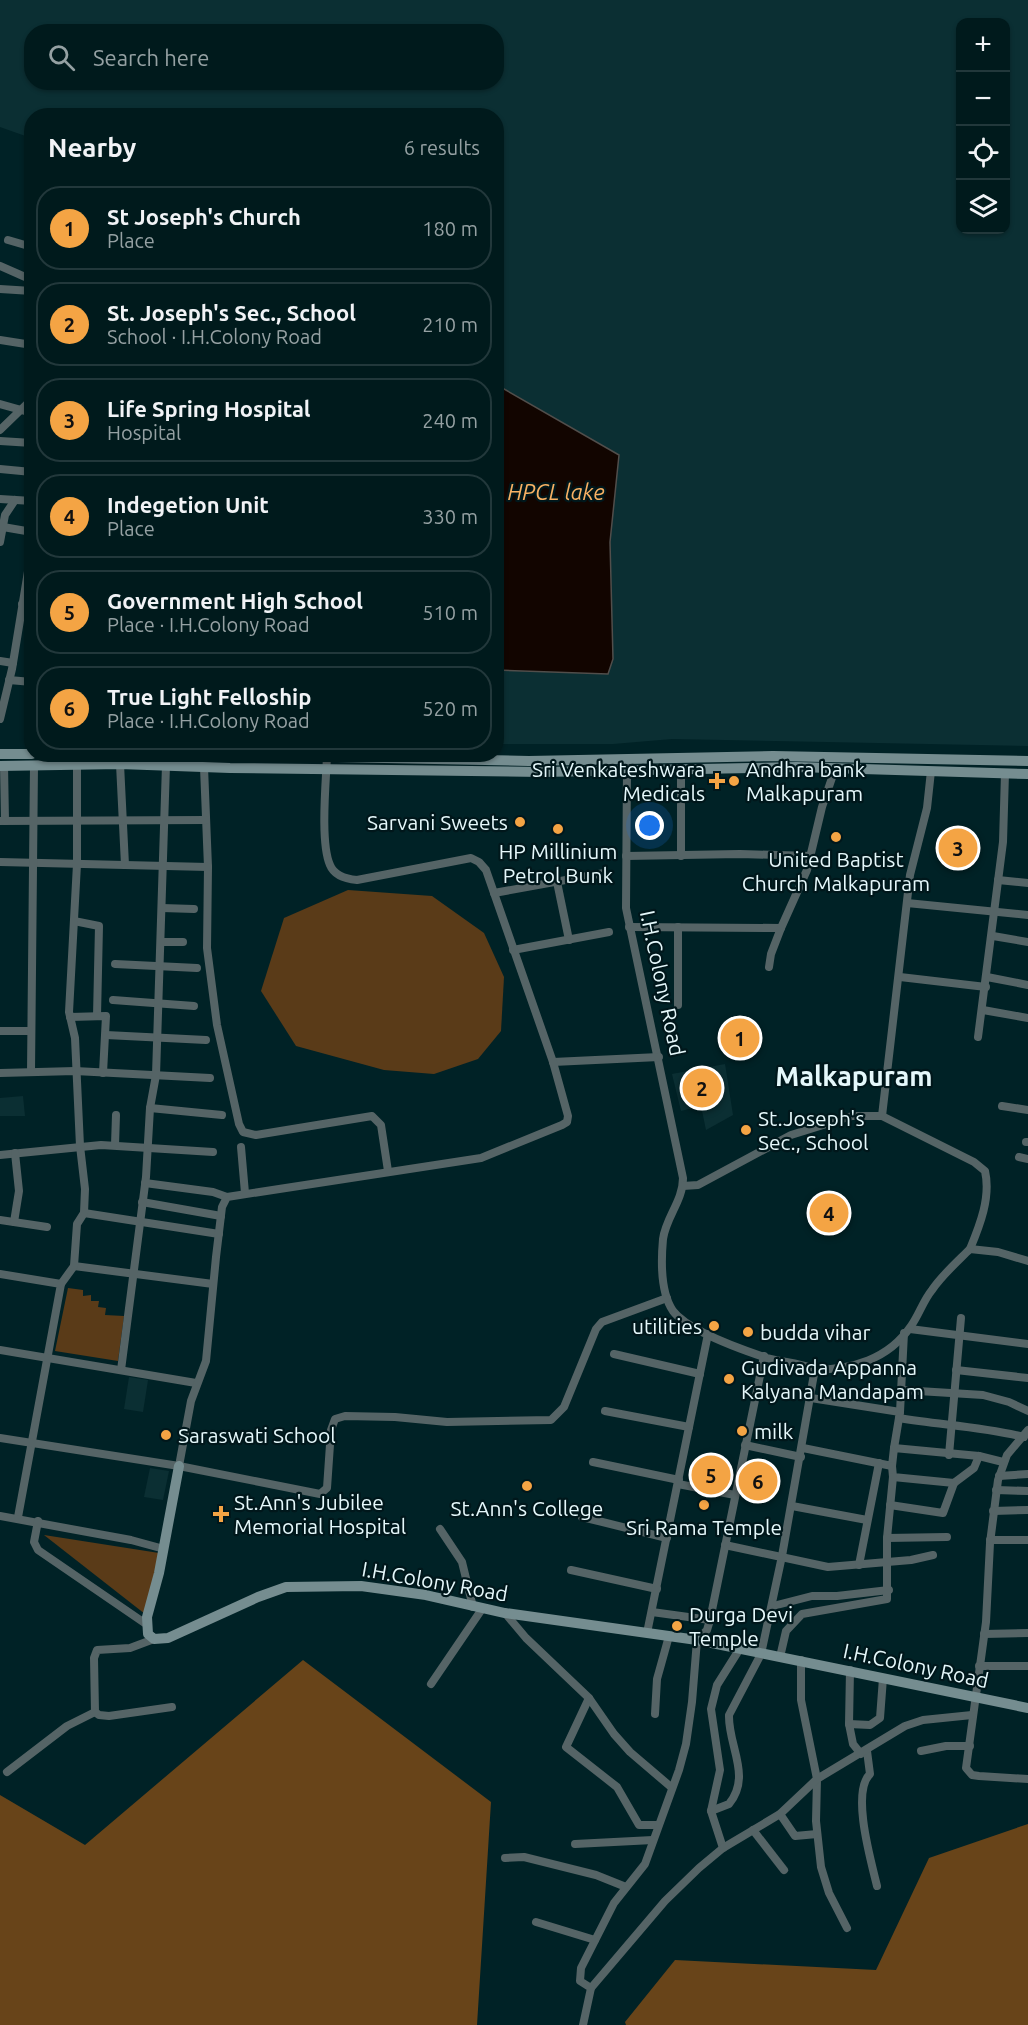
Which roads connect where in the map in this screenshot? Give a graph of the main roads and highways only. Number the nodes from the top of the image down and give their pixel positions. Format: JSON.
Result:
{"nodes":[{"id":1,"x":0,"y":754,"type":"edge"},
{"id":2,"x":731,"y":756,"type":"junction"},
{"id":3,"x":24,"y":758,"type":"edge"},
{"id":4,"x":504,"y":760,"type":"edge"},
{"id":5,"x":24,"y":761,"type":"edge"},
{"id":6,"x":66,"y":762,"type":"edge"},
{"id":7,"x":1028,"y":762,"type":"edge"},
{"id":8,"x":2,"y":766,"type":"edge"},
{"id":9,"x":730,"y":769,"type":"junction"},
{"id":10,"x":1028,"y":774,"type":"edge"},
{"id":11,"x":179,"y":1466,"type":"road end"},
{"id":12,"x":1028,"y":1708,"type":"edge"}],
"edges":[{"from":1,"to":3,"type":"main road"},
{"from":2,"to":4,"type":"main road"},
{"from":2,"to":7,"type":"main road"},
{"from":2,"to":9,"type":"main road"},
{"from":5,"to":8,"type":"main road"},
{"from":6,"to":9,"type":"main road"},
{"from":9,"to":10,"type":"main road"},
{"from":11,"to":12,"type":"main road","name":"I.H.Colony Road"}]}
